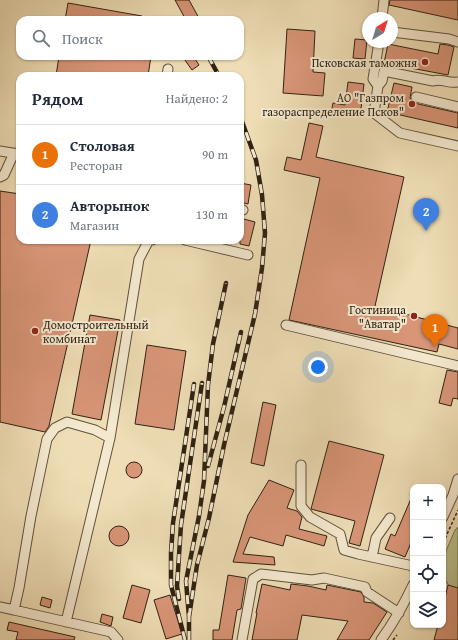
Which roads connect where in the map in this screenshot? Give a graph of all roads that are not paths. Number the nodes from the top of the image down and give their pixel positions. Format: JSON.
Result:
{"nodes":[{"id":1,"x":384,"y":0,"type":"edge"},
{"id":2,"x":383,"y":12,"type":"edge"},
{"id":3,"x":398,"y":33,"type":"edge"},
{"id":4,"x":458,"y":42,"type":"edge"},
{"id":5,"x":378,"y":48,"type":"edge"},
{"id":6,"x":458,"y":82,"type":"edge"},
{"id":7,"x":378,"y":86,"type":"junction"},
{"id":8,"x":416,"y":97,"type":"dead end"},
{"id":9,"x":458,"y":107,"type":"edge"},
{"id":10,"x":458,"y":146,"type":"edge"},
{"id":11,"x":0,"y":151,"type":"edge"},
{"id":12,"x":16,"y":154,"type":"edge"},
{"id":13,"x":16,"y":156,"type":"edge"},
{"id":14,"x":0,"y":177,"type":"edge"},
{"id":15,"x":147,"y":244,"type":"edge"},
{"id":16,"x":202,"y":244,"type":"edge"},
{"id":17,"x":248,"y":255,"type":"dead end"},
{"id":18,"x":286,"y":325,"type":"dead end"},
{"id":19,"x":458,"y":366,"type":"edge"},
{"id":20,"x":110,"y":438,"type":"junction"},
{"id":21,"x":301,"y":465,"type":"dead end"},
{"id":22,"x":458,"y":479,"type":"edge"},
{"id":23,"x":455,"y":495,"type":"edge"},
{"id":24,"x":446,"y":512,"type":"edge"},
{"id":25,"x":390,"y":518,"type":"dead end"},
{"id":26,"x":372,"y":557,"type":"junction"},
{"id":27,"x":410,"y":565,"type":"edge"},
{"id":28,"x":410,"y":591,"type":"edge"},
{"id":29,"x":0,"y":607,"type":"edge"},
{"id":30,"x":14,"y":610,"type":"junction"},
{"id":31,"x":399,"y":613,"type":"junction"},
{"id":32,"x":66,"y":622,"type":"junction"},
{"id":33,"x":118,"y":640,"type":"edge"},
{"id":34,"x":242,"y":640,"type":"edge"},
{"id":35,"x":381,"y":640,"type":"edge"}],
"edges":[{"from":1,"to":2,"type":"street"},
{"from":3,"to":4,"type":"street"},
{"from":5,"to":7,"type":"street"},
{"from":6,"to":7,"type":"street"},
{"from":7,"to":10,"type":"street"},
{"from":8,"to":9,"type":"street"},
{"from":11,"to":12,"type":"street"},
{"from":13,"to":14,"type":"street"},
{"from":15,"to":20,"type":"street"},
{"from":16,"to":17,"type":"street"},
{"from":18,"to":19,"type":"street"},
{"from":20,"to":30,"type":"street"},
{"from":20,"to":32,"type":"street"},
{"from":21,"to":26,"type":"street"},
{"from":22,"to":23,"type":"street"},
{"from":23,"to":24,"type":"street"},
{"from":25,"to":26,"type":"street"},
{"from":26,"to":27,"type":"street"},
{"from":28,"to":31,"type":"street"},
{"from":29,"to":30,"type":"street"},
{"from":30,"to":32,"type":"street"},
{"from":31,"to":34,"type":"street"},
{"from":31,"to":35,"type":"street"},
{"from":32,"to":33,"type":"street"}]}
